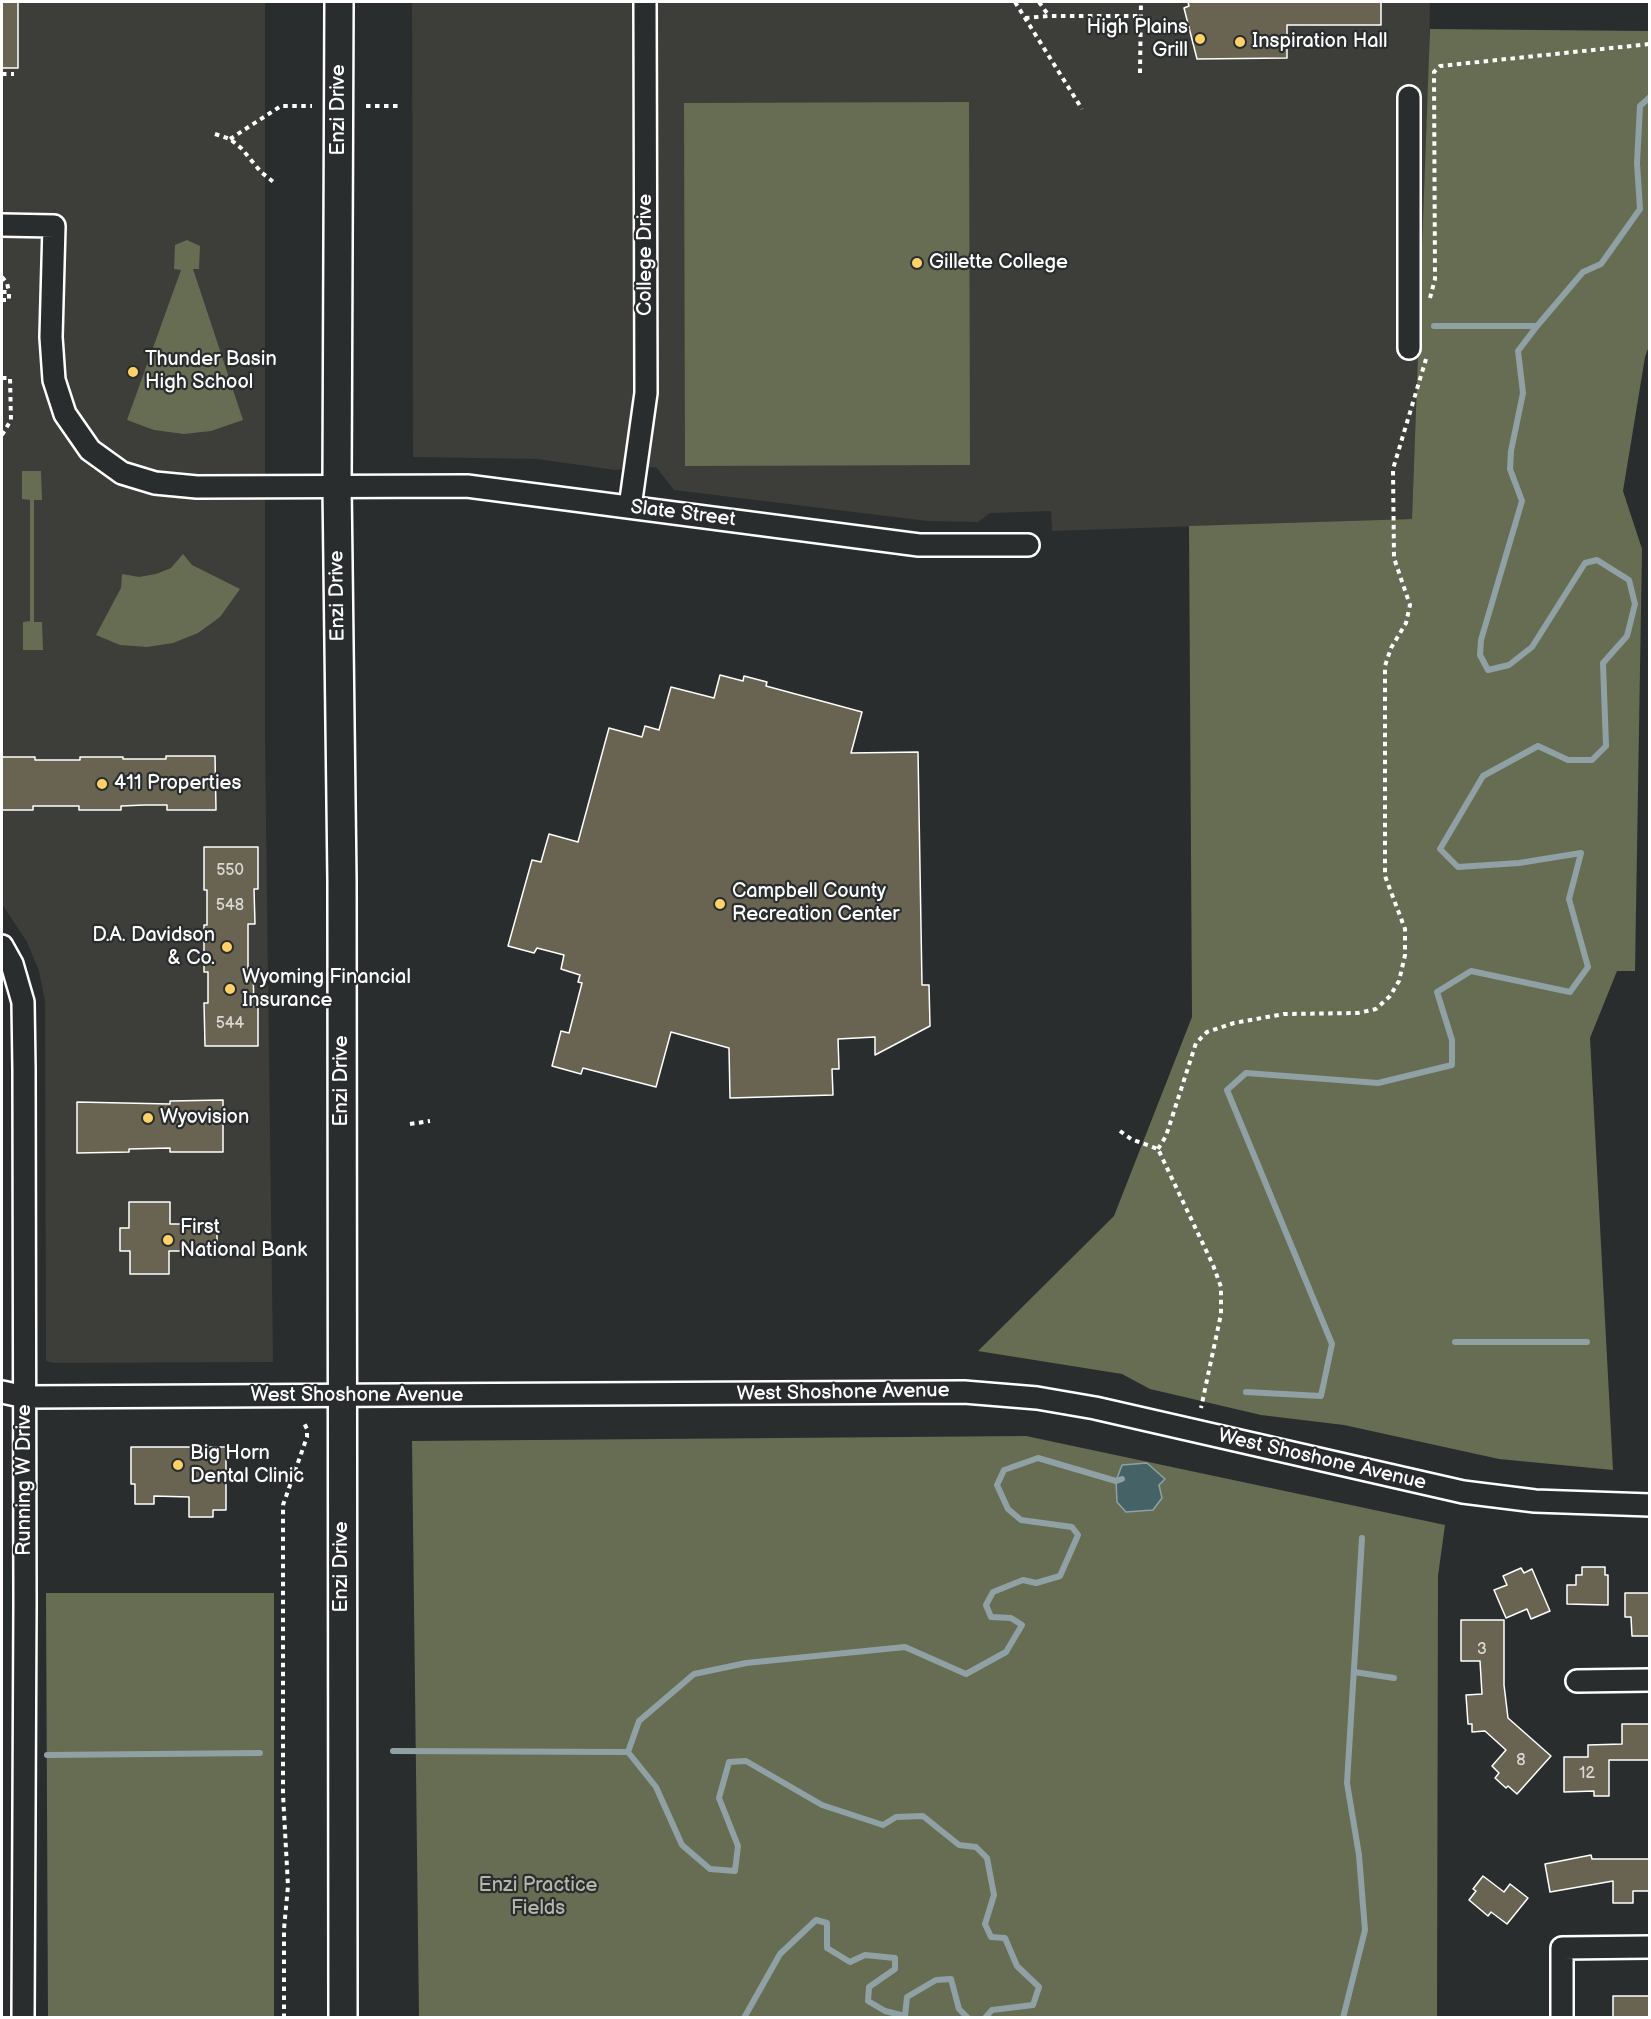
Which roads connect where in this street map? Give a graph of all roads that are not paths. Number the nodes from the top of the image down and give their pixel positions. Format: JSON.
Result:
{"nodes":[{"id":1,"x":339,"y":2,"type":"edge"},
{"id":2,"x":645,"y":2,"type":"edge"},
{"id":3,"x":1409,"y":97,"type":"dead end"},
{"id":4,"x":2,"y":225,"type":"edge"},
{"id":5,"x":1417,"y":351,"type":"road end"},
{"id":6,"x":337,"y":486,"type":"junction"},
{"id":7,"x":630,"y":507,"type":"junction"},
{"id":8,"x":1028,"y":545,"type":"dead end"},
{"id":9,"x":2,"y":946,"type":"edge"},
{"id":10,"x":2,"y":1392,"type":"edge"},
{"id":11,"x":25,"y":1397,"type":"junction"},
{"id":12,"x":342,"y":1397,"type":"junction"},
{"id":13,"x":2,"y":1406,"type":"edge"},
{"id":14,"x":1650,"y":1505,"type":"edge"},
{"id":15,"x":1577,"y":1680,"type":"dead end"},
{"id":16,"x":1650,"y":1680,"type":"edge"},
{"id":17,"x":1650,"y":1947,"type":"edge"},
{"id":18,"x":23,"y":2018,"type":"edge"},
{"id":19,"x":343,"y":2018,"type":"edge"},
{"id":20,"x":1562,"y":2018,"type":"edge"}],
"edges":[{"from":1,"to":6,"type":"main road","name":"Enzi Drive"},
{"from":2,"to":7,"type":"street","name":"College Drive"},
{"from":3,"to":5,"type":"street"},
{"from":4,"to":6,"type":"street","name":"Slate Street"},
{"from":6,"to":7,"type":"street","name":"Slate Street"},
{"from":6,"to":12,"type":"main road","name":"Enzi Drive"},
{"from":7,"to":8,"type":"street","name":"Slate Street"},
{"from":9,"to":11,"type":"street","name":"Running W Drive"},
{"from":10,"to":11,"type":"street"},
{"from":11,"to":12,"type":"street","name":"West Shoshone Avenue"},
{"from":11,"to":13,"type":"street"},
{"from":11,"to":18,"type":"street","name":"Running W Drive"},
{"from":12,"to":14,"type":"street","name":"West Shoshone Avenue"},
{"from":12,"to":19,"type":"main road","name":"Enzi Drive"},
{"from":15,"to":16,"type":"street"},
{"from":17,"to":20,"type":"street"}]}
